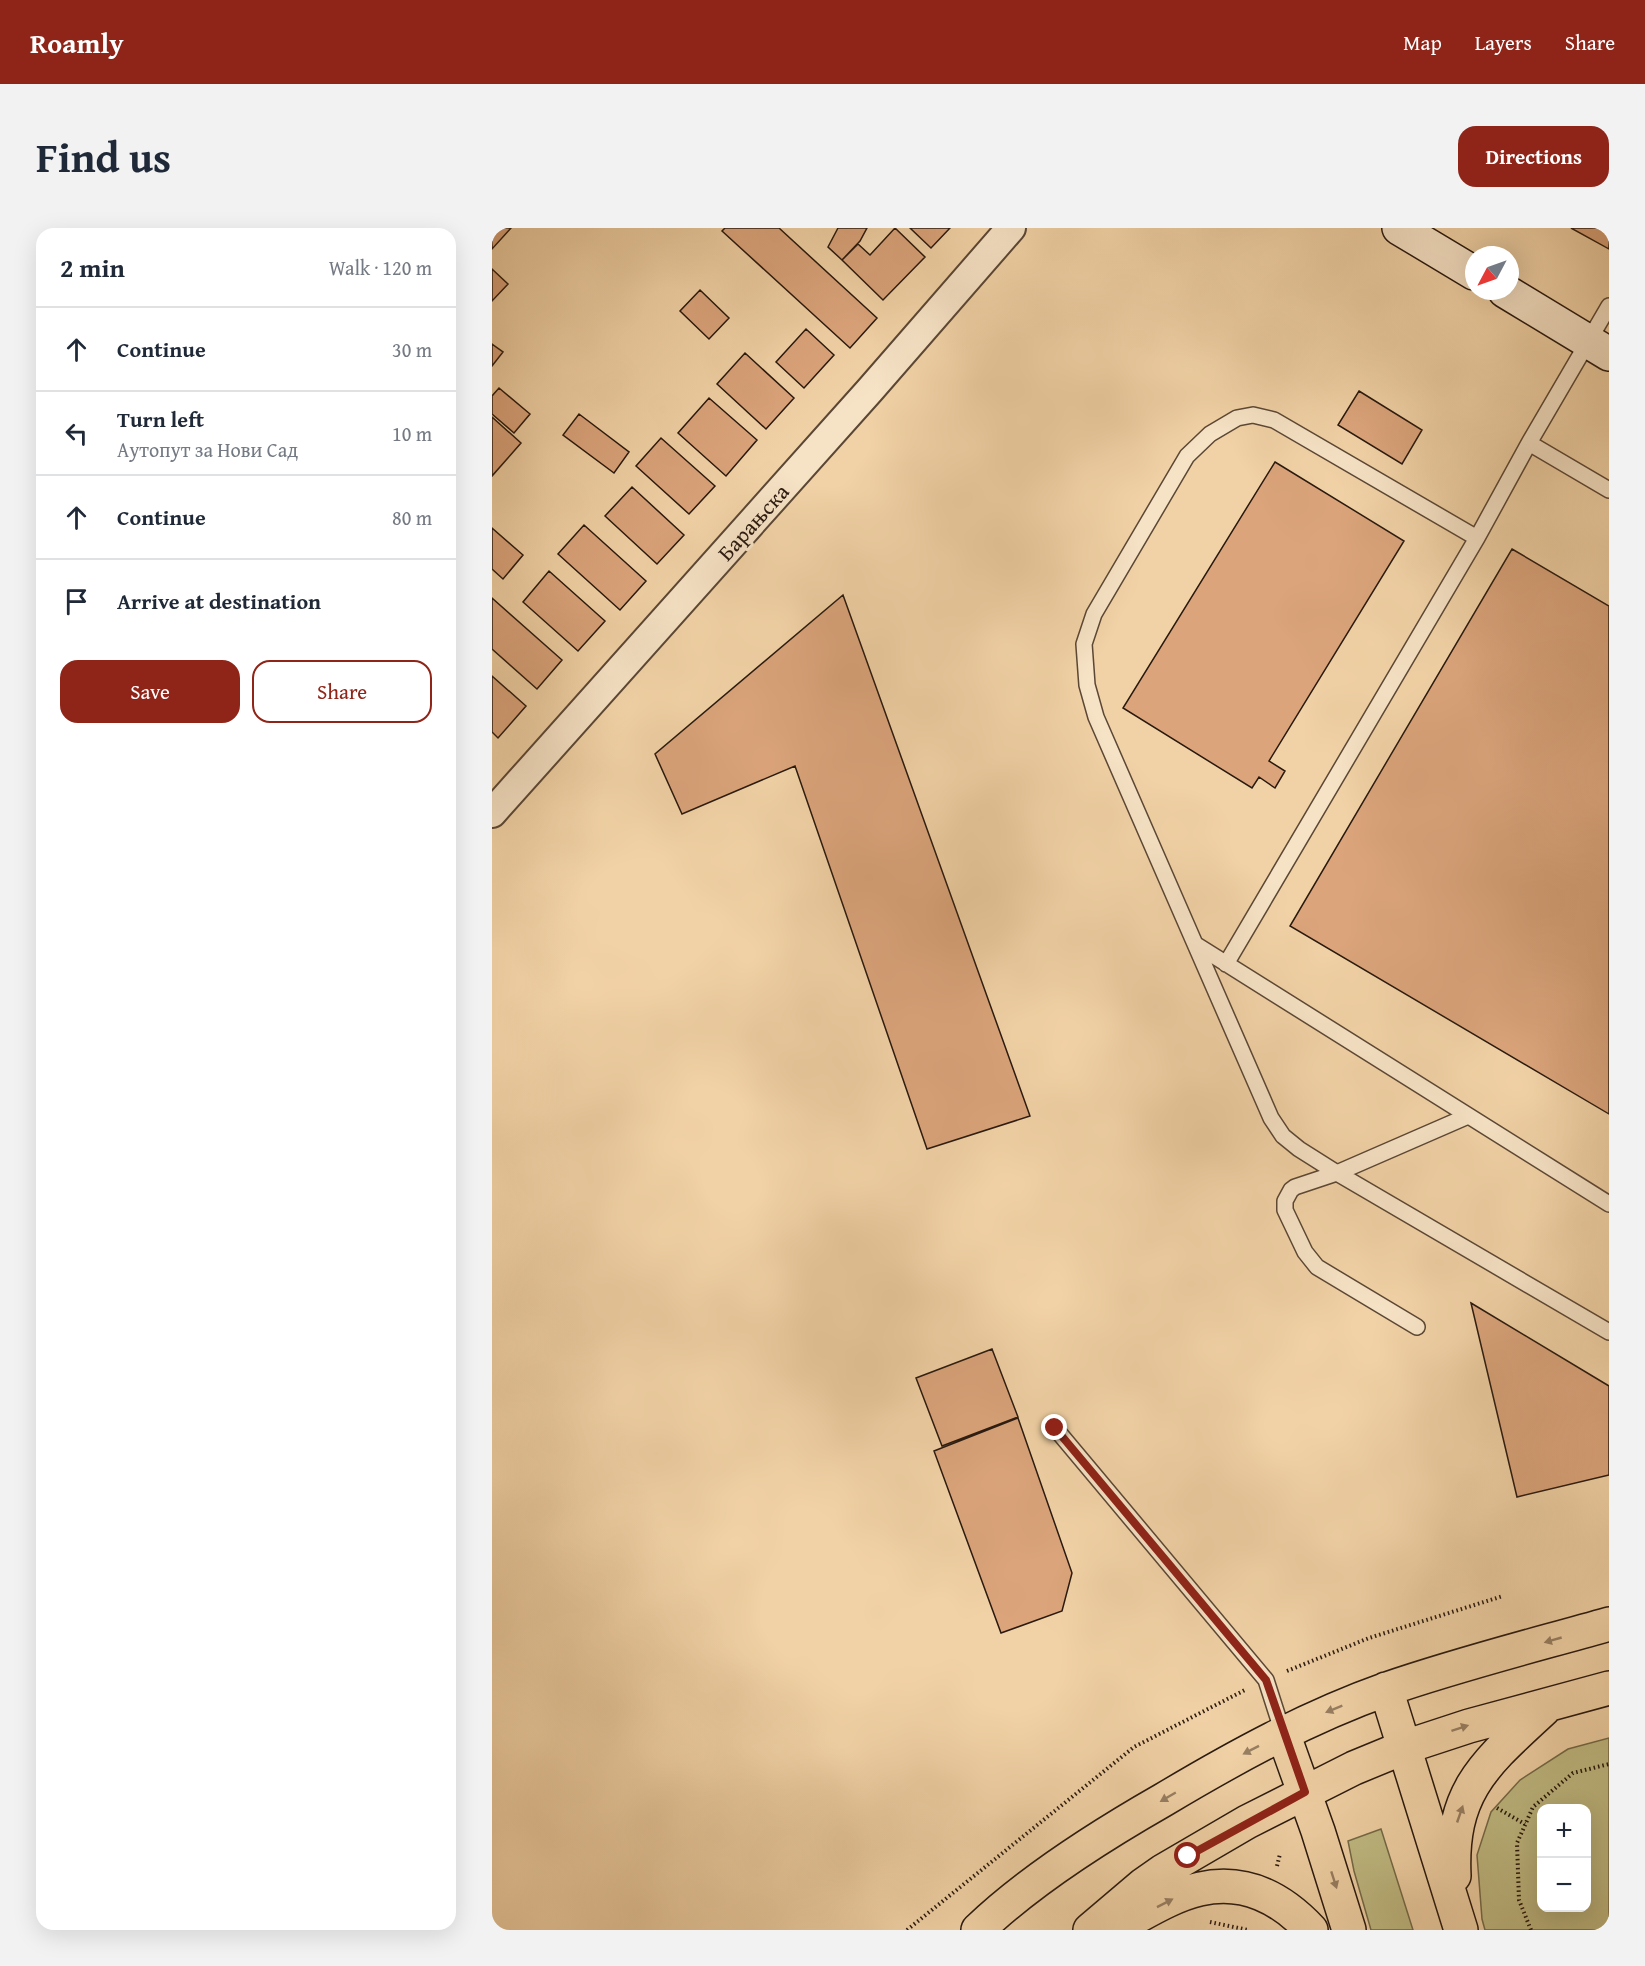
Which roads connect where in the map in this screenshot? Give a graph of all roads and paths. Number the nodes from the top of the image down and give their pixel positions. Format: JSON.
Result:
{"nodes":[{"id":1,"x":1011,"y":228,"type":"edge"},
{"id":2,"x":1399,"y":228,"type":"edge"},
{"id":3,"x":1465,"y":268,"type":"edge"},
{"id":4,"x":1519,"y":299,"type":"edge"},
{"id":5,"x":1609,"y":306,"type":"edge"},
{"id":6,"x":1599,"y":347,"type":"edge"},
{"id":7,"x":1529,"y":442,"type":"junction"},
{"id":8,"x":1609,"y":490,"type":"edge"},
{"id":9,"x":1477,"y":538,"type":"junction"},
{"id":10,"x":492,"y":813,"type":"edge"},
{"id":11,"x":1195,"y":944,"type":"junction"},
{"id":12,"x":1226,"y":964,"type":"junction"},
{"id":13,"x":1468,"y":1116,"type":"junction"},
{"id":14,"x":1337,"y":1173,"type":"junction"},
{"id":15,"x":1609,"y":1204,"type":"edge"},
{"id":16,"x":1417,"y":1327,"type":"dead end"},
{"id":17,"x":1609,"y":1332,"type":"edge"},
{"id":18,"x":1055,"y":1428,"type":"dead end"},
{"id":19,"x":1503,"y":1596,"type":"dead end"},
{"id":20,"x":1609,"y":1624,"type":"edge"},
{"id":21,"x":1266,"y":1680,"type":"junction"},
{"id":22,"x":1609,"y":1688,"type":"edge"},
{"id":23,"x":1386,"y":1689,"type":"junction"},
{"id":24,"x":1548,"y":1705,"type":"junction"},
{"id":25,"x":1283,"y":1733,"type":"junction"},
{"id":26,"x":1405,"y":1747,"type":"junction"},
{"id":27,"x":1609,"y":1764,"type":"edge"},
{"id":28,"x":1305,"y":1792,"type":"junction"},
{"id":29,"x":1208,"y":1922,"type":"dead end"},
{"id":30,"x":1458,"y":1922,"type":"edge"},
{"id":31,"x":907,"y":1930,"type":"edge"},
{"id":32,"x":978,"y":1930,"type":"edge"},
{"id":33,"x":1090,"y":1930,"type":"edge"},
{"id":34,"x":1112,"y":1930,"type":"edge"},
{"id":35,"x":1248,"y":1930,"type":"edge"},
{"id":36,"x":1311,"y":1930,"type":"edge"},
{"id":37,"x":1349,"y":1930,"type":"edge"},
{"id":38,"x":1531,"y":1930,"type":"edge"}],
"edges":[{"from":1,"to":10,"type":"street","name":"Барањска"},
{"from":2,"to":3,"type":"main road"},
{"from":4,"to":6,"type":"main road"},
{"from":5,"to":6,"type":"lane"},
{"from":6,"to":7,"type":"lane"},
{"from":7,"to":8,"type":"lane"},
{"from":7,"to":9,"type":"lane"},
{"from":9,"to":11,"type":"lane"},
{"from":9,"to":12,"type":"lane"},
{"from":11,"to":12,"type":"lane"},
{"from":11,"to":14,"type":"lane"},
{"from":12,"to":13,"type":"lane"},
{"from":13,"to":14,"type":"lane"},
{"from":13,"to":15,"type":"lane"},
{"from":14,"to":16,"type":"lane"},
{"from":14,"to":17,"type":"lane"},
{"from":18,"to":21,"type":"lane"},
{"from":19,"to":21,"type":"path"},
{"from":20,"to":23,"type":"main road","one_way":true},
{"from":21,"to":25,"type":"lane"},
{"from":21,"to":31,"type":"path"},
{"from":22,"to":24,"type":"main road"},
{"from":23,"to":25,"type":"main road","one_way":true},
{"from":23,"to":26,"type":"main road"},
{"from":26,"to":24,"type":"main road","one_way":true},
{"from":30,"to":24,"type":"main road","one_way":true},
{"from":25,"to":28,"type":"main road"},
{"from":25,"to":32,"type":"main road","one_way":true},
{"from":26,"to":28,"type":"main road"},
{"from":26,"to":30,"type":"main road"},
{"from":27,"to":38,"type":"path"},
{"from":28,"to":33,"type":"main road"},
{"from":28,"to":37,"type":"main road","one_way":true},
{"from":29,"to":35,"type":"path"},
{"from":34,"to":36,"type":"main road","one_way":true}]}
